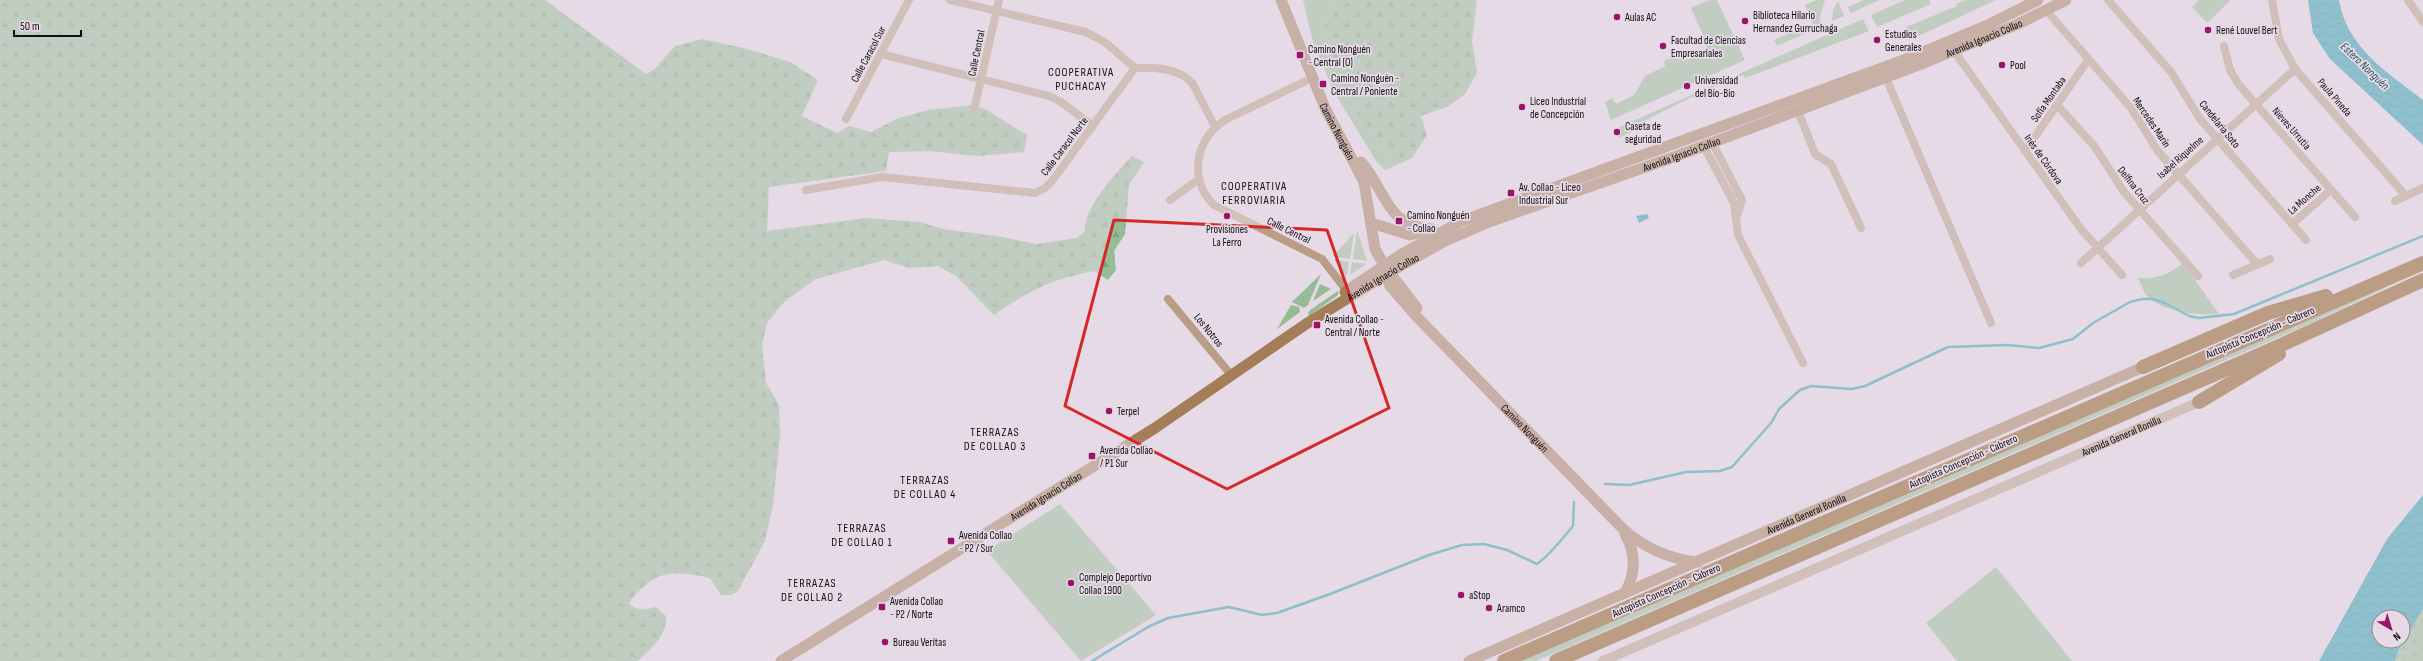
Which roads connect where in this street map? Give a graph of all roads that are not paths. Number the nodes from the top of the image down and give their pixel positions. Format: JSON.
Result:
{"nodes":[{"id":1,"x":909,"y":0,"type":"edge"},
{"id":2,"x":950,"y":0,"type":"edge"},
{"id":3,"x":999,"y":0,"type":"edge"},
{"id":4,"x":1281,"y":0,"type":"edge"},
{"id":5,"x":2038,"y":0,"type":"edge"},
{"id":6,"x":2066,"y":0,"type":"edge"},
{"id":7,"x":2108,"y":0,"type":"edge"},
{"id":8,"x":2272,"y":0,"type":"edge"},
{"id":9,"x":2408,"y":0,"type":"edge"},
{"id":10,"x":2046,"y":10,"type":"junction"},
{"id":11,"x":996,"y":11,"type":"junction"},
{"id":12,"x":2423,"y":22,"type":"edge"},
{"id":13,"x":2224,"y":46,"type":"dead end"},
{"id":14,"x":1954,"y":52,"type":"junction"},
{"id":15,"x":881,"y":54,"type":"junction"},
{"id":16,"x":2088,"y":60,"type":"junction"},
{"id":17,"x":1135,"y":68,"type":"junction"},
{"id":18,"x":2296,"y":69,"type":"junction"},
{"id":19,"x":1312,"y":78,"type":"junction"},
{"id":20,"x":1886,"y":78,"type":"junction"},
{"id":21,"x":981,"y":80,"type":"junction"},
{"id":22,"x":2256,"y":104,"type":"junction"},
{"id":23,"x":2057,"y":105,"type":"junction"},
{"id":24,"x":974,"y":110,"type":"dead end"},
{"id":25,"x":1798,"y":111,"type":"junction"},
{"id":26,"x":846,"y":119,"type":"dead end"},
{"id":27,"x":1093,"y":126,"type":"junction"},
{"id":28,"x":1215,"y":127,"type":"junction"},
{"id":29,"x":2217,"y":139,"type":"junction"},
{"id":30,"x":1707,"y":144,"type":"junction"},
{"id":31,"x":1349,"y":150,"type":"junction"},
{"id":32,"x":2025,"y":151,"type":"junction"},
{"id":33,"x":2178,"y":174,"type":"junction"},
{"id":34,"x":1198,"y":179,"type":"junction"},
{"id":35,"x":2423,"y":188,"type":"edge"},
{"id":36,"x":806,"y":190,"type":"dead end"},
{"id":37,"x":2331,"y":190,"type":"junction"},
{"id":38,"x":2406,"y":196,"type":"junction"},
{"id":39,"x":1170,"y":200,"type":"dead end"},
{"id":40,"x":2395,"y":201,"type":"dead end"},
{"id":41,"x":2139,"y":210,"type":"junction"},
{"id":42,"x":2355,"y":218,"type":"dead end"},
{"id":43,"x":1462,"y":221,"type":"junction"},
{"id":44,"x":1371,"y":223,"type":"junction"},
{"id":45,"x":2292,"y":224,"type":"junction"},
{"id":46,"x":1860,"y":228,"type":"dead end"},
{"id":47,"x":1432,"y":229,"type":"junction"},
{"id":48,"x":2306,"y":240,"type":"dead end"},
{"id":49,"x":2097,"y":249,"type":"junction"},
{"id":50,"x":2270,"y":258,"type":"dead end"},
{"id":51,"x":2081,"y":263,"type":"dead end"},
{"id":52,"x":2423,"y":263,"type":"edge"},
{"id":53,"x":2257,"y":264,"type":"junction"},
{"id":54,"x":1386,"y":271,"type":"junction"},
{"id":55,"x":2122,"y":275,"type":"dead end"},
{"id":56,"x":2233,"y":275,"type":"dead end"},
{"id":57,"x":2198,"y":276,"type":"dead end"},
{"id":58,"x":2385,"y":278,"type":"junction"},
{"id":59,"x":2423,"y":280,"type":"edge"},
{"id":60,"x":1347,"y":291,"type":"junction"},
{"id":61,"x":1168,"y":298,"type":"dead end"},
{"id":62,"x":1991,"y":323,"type":"dead end"},
{"id":63,"x":1306,"y":324,"type":"junction"},
{"id":64,"x":2327,"y":324,"type":"junction"},
{"id":65,"x":1804,"y":363,"type":"dead end"},
{"id":66,"x":2143,"y":368,"type":"joint"},
{"id":67,"x":1232,"y":376,"type":"junction"},
{"id":68,"x":2199,"y":402,"type":"joint"},
{"id":69,"x":1622,"y":528,"type":"junction"},
{"id":70,"x":1698,"y":562,"type":"junction"},
{"id":71,"x":1625,"y":593,"type":"junction"},
{"id":72,"x":781,"y":661,"type":"edge"},
{"id":73,"x":1469,"y":661,"type":"edge"},
{"id":74,"x":1504,"y":661,"type":"edge"},
{"id":75,"x":1556,"y":661,"type":"edge"},
{"id":76,"x":1604,"y":661,"type":"edge"}],
"edges":[{"from":1,"to":15,"type":"street","name":"Calle Caracol Sur"},
{"from":2,"to":11,"type":"street"},
{"from":3,"to":11,"type":"street","name":"Calle Central"},
{"from":4,"to":19,"type":"main road","name":"Camino Nonguén"},
{"from":5,"to":43,"type":"main road","name":"Avenida Ignacio Collao"},
{"from":6,"to":10,"type":"main road","name":"Avenida Ignacio Collao"},
{"from":7,"to":29,"type":"street","name":"Candelaria Soto"},
{"from":8,"to":18,"type":"street","name":"Paula Pineda"},
{"from":9,"to":12,"type":"street"},
{"from":10,"to":14,"type":"main road","name":"Avenida Ignacio Collao"},
{"from":10,"to":16,"type":"street","name":"Mercedes Marín"},
{"from":11,"to":17,"type":"street"},
{"from":11,"to":21,"type":"street","name":"Calle Central"},
{"from":13,"to":22,"type":"street","name":"Nieves Urrutia"},
{"from":14,"to":20,"type":"main road","name":"Avenida Ignacio Collao"},
{"from":14,"to":32,"type":"street","name":"Inés de Córdova"},
{"from":15,"to":21,"type":"street"},
{"from":15,"to":26,"type":"street","name":"Calle Caracol Sur"},
{"from":16,"to":23,"type":"street","name":"Sofía Montaba"},
{"from":16,"to":33,"type":"street","name":"Mercedes Marín"},
{"from":17,"to":27,"type":"street","name":"Calle Caracol Norte"},
{"from":17,"to":28,"type":"street"},
{"from":18,"to":22,"type":"street","name":"Isabel Riquelme"},
{"from":18,"to":38,"type":"street","name":"Paula Pineda"},
{"from":19,"to":28,"type":"street","name":"Calle Central"},
{"from":19,"to":31,"type":"main road","name":"Camino Nonguén"},
{"from":20,"to":25,"type":"main road","name":"Avenida Ignacio Collao"},
{"from":20,"to":62,"type":"street"},
{"from":21,"to":24,"type":"street","name":"Calle Central"},
{"from":21,"to":27,"type":"street"},
{"from":22,"to":29,"type":"street","name":"Isabel Riquelme"},
{"from":22,"to":37,"type":"street","name":"Nieves Urrutia"},
{"from":23,"to":32,"type":"street","name":"Sofía Montaba"},
{"from":23,"to":41,"type":"street","name":"Delfina Cruz"},
{"from":25,"to":30,"type":"main road","name":"Avenida Ignacio Collao"},
{"from":25,"to":46,"type":"street"},
{"from":27,"to":36,"type":"street","name":"Calle Caracol Norte"},
{"from":28,"to":34,"type":"street","name":"Calle Central"},
{"from":29,"to":33,"type":"street","name":"Isabel Riquelme"},
{"from":29,"to":45,"type":"street","name":"Candelaria Soto"},
{"from":30,"to":54,"type":"main road","name":"Avenida Ignacio Collao"},
{"from":30,"to":65,"type":"street"},
{"from":31,"to":44,"type":"main road","name":"Camino Nonguén"},
{"from":31,"to":47,"type":"main road"},
{"from":32,"to":49,"type":"street","name":"Inés de Córdova"},
{"from":33,"to":41,"type":"street","name":"Isabel Riquelme"},
{"from":33,"to":53,"type":"street","name":"Mercedes Marín"},
{"from":34,"to":39,"type":"street"},
{"from":34,"to":60,"type":"street","name":"Calle Central"},
{"from":35,"to":38,"type":"street"},
{"from":37,"to":42,"type":"street","name":"Nieves Urrutia"},
{"from":37,"to":45,"type":"street","name":"La Monche"},
{"from":38,"to":40,"type":"street"},
{"from":41,"to":49,"type":"street","name":"Isabel Riquelme"},
{"from":41,"to":57,"type":"street","name":"Delfina Cruz"},
{"from":43,"to":47,"type":"main road"},
{"from":43,"to":54,"type":"main road","name":"Avenida Ignacio Collao"},
{"from":44,"to":47,"type":"main road"},
{"from":44,"to":54,"type":"main road","name":"Camino Nonguén"},
{"from":45,"to":48,"type":"street","name":"Candelaria Soto"},
{"from":49,"to":51,"type":"street","name":"Isabel Riquelme"},
{"from":49,"to":55,"type":"street","name":"Inés de Córdova"},
{"from":50,"to":53,"type":"street"},
{"from":52,"to":58,"type":"highway","name":"Autopista Concepción - Cabrero"},
{"from":53,"to":56,"type":"street"},
{"from":54,"to":60,"type":"main road","name":"Avenida Ignacio Collao"},
{"from":54,"to":63,"type":"main road","name":"Avenida Ignacio Collao"},
{"from":54,"to":69,"type":"main road","name":"Camino Nonguén"},
{"from":58,"to":66,"type":"highway"},
{"from":58,"to":74,"type":"highway","name":"Autopista Concepción - Cabrero"},
{"from":59,"to":64,"type":"highway","name":"Autopista Concepción - Cabrero"},
{"from":60,"to":63,"type":"main road","name":"Avenida Ignacio Collao"},
{"from":61,"to":67,"type":"street","name":"Los Notros"},
{"from":63,"to":67,"type":"main road","name":"Avenida Ignacio Collao"},
{"from":64,"to":68,"type":"highway"},
{"from":64,"to":75,"type":"highway","name":"Autopista Concepción - Cabrero"},
{"from":66,"to":70,"type":"main road","name":"Avenida General Bonilla"},
{"from":67,"to":72,"type":"main road","name":"Avenida Ignacio Collao"},
{"from":68,"to":76,"type":"street","name":"Avenida General Bonilla"},
{"from":69,"to":70,"type":"main road","name":"Camino Nonguén"},
{"from":69,"to":71,"type":"main road","name":"Camino Nonguén"},
{"from":70,"to":71,"type":"main road","name":"Avenida General Bonilla"},
{"from":71,"to":73,"type":"main road","name":"Avenida General Bonilla"}]}
